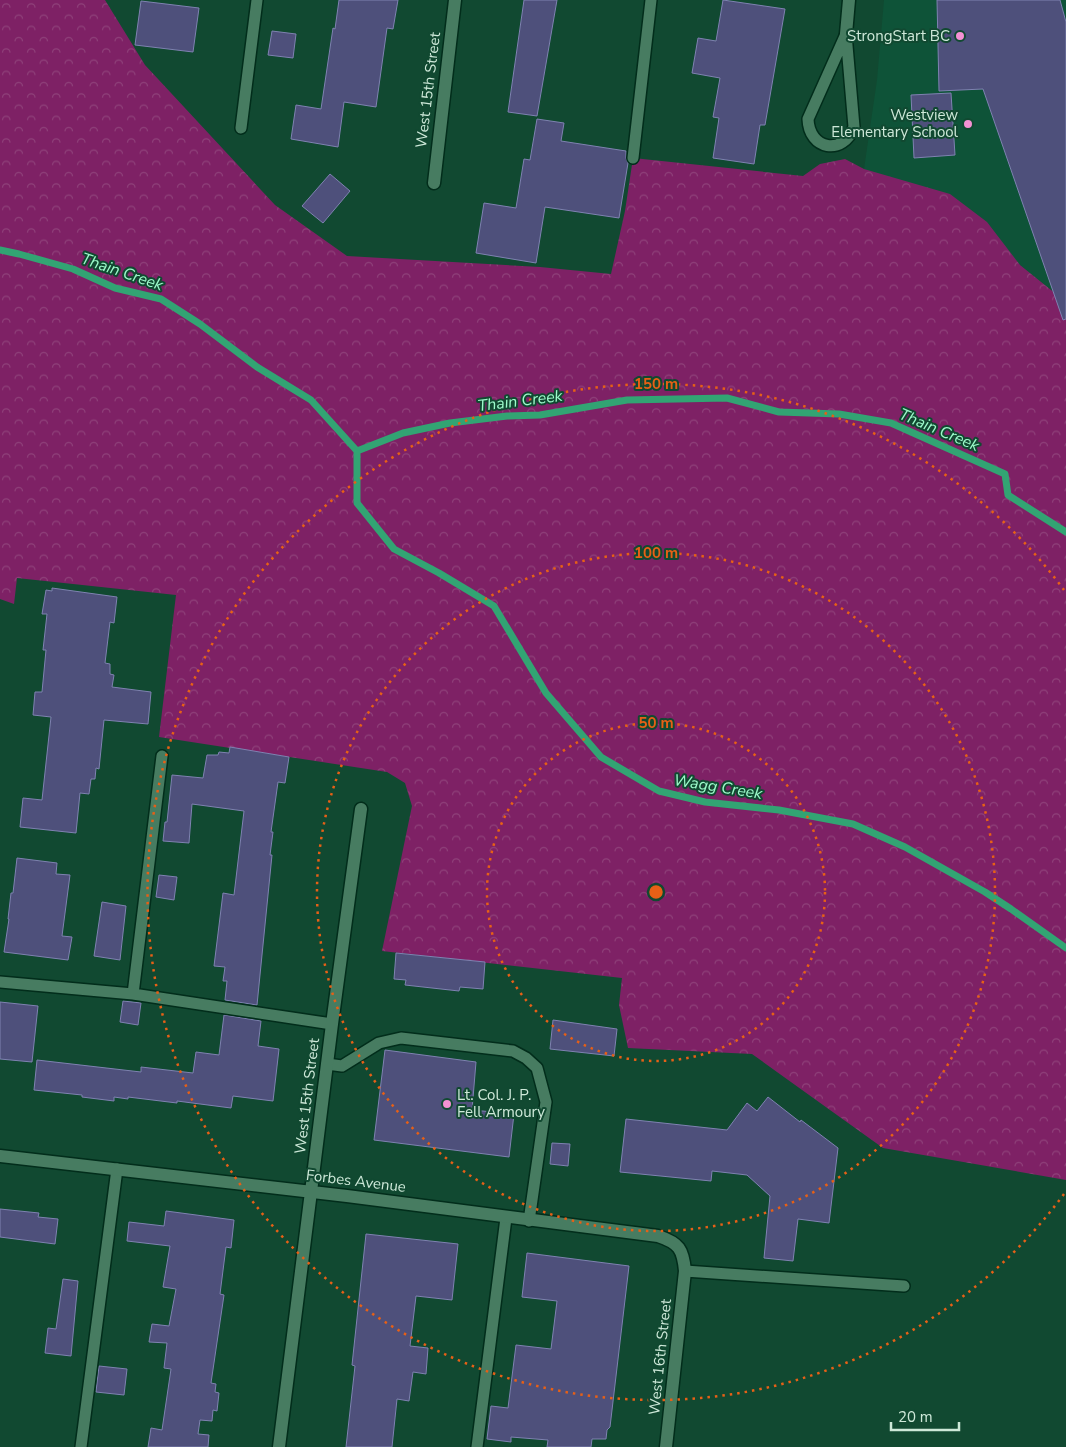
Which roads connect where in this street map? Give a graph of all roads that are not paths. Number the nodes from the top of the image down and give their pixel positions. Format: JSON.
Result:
{"nodes":[{"id":1,"x":257,"y":0,"type":"edge"},
{"id":2,"x":455,"y":0,"type":"edge"},
{"id":3,"x":651,"y":0,"type":"edge"},
{"id":4,"x":849,"y":0,"type":"edge"},
{"id":5,"x":846,"y":34,"type":"junction"},
{"id":6,"x":241,"y":128,"type":"dead end"},
{"id":7,"x":633,"y":158,"type":"dead end"},
{"id":8,"x":434,"y":183,"type":"dead end"},
{"id":9,"x":162,"y":756,"type":"dead end"},
{"id":10,"x":361,"y":809,"type":"dead end"},
{"id":11,"x":0,"y":982,"type":"edge"},
{"id":12,"x":133,"y":994,"type":"junction"},
{"id":13,"x":332,"y":1024,"type":"junction"},
{"id":14,"x":327,"y":1064,"type":"junction"},
{"id":15,"x":0,"y":1156,"type":"edge"},
{"id":16,"x":117,"y":1169,"type":"junction"},
{"id":17,"x":311,"y":1192,"type":"junction"},
{"id":18,"x":506,"y":1218,"type":"junction"},
{"id":19,"x":529,"y":1221,"type":"junction"},
{"id":20,"x":685,"y":1271,"type":"junction"},
{"id":21,"x":904,"y":1286,"type":"dead end"},
{"id":22,"x":81,"y":1447,"type":"edge"},
{"id":23,"x":279,"y":1447,"type":"edge"},
{"id":24,"x":477,"y":1447,"type":"edge"},
{"id":25,"x":666,"y":1447,"type":"edge"}],
"edges":[{"from":1,"to":6,"type":"lane"},
{"from":2,"to":8,"type":"street","name":"West 15th Street"},
{"from":3,"to":7,"type":"lane"},
{"from":4,"to":5,"type":"street"},
{"from":5,"to":5,"type":"lane"},
{"from":9,"to":12,"type":"lane"},
{"from":10,"to":13,"type":"street","name":"West 15th Street"},
{"from":11,"to":12,"type":"lane"},
{"from":12,"to":13,"type":"lane"},
{"from":13,"to":14,"type":"street","name":"West 15th Street"},
{"from":14,"to":17,"type":"street","name":"West 15th Street"},
{"from":14,"to":19,"type":"lane"},
{"from":15,"to":16,"type":"street","name":"Forbes Avenue"},
{"from":16,"to":17,"type":"street","name":"Forbes Avenue"},
{"from":16,"to":22,"type":"lane"},
{"from":17,"to":18,"type":"street","name":"Forbes Avenue"},
{"from":17,"to":23,"type":"street","name":"West 15th Street"},
{"from":18,"to":19,"type":"street","name":"Forbes Avenue"},
{"from":18,"to":24,"type":"lane"},
{"from":19,"to":20,"type":"street","name":"Forbes Avenue"},
{"from":20,"to":21,"type":"lane"},
{"from":20,"to":25,"type":"street","name":"West 16th Street"}]}
